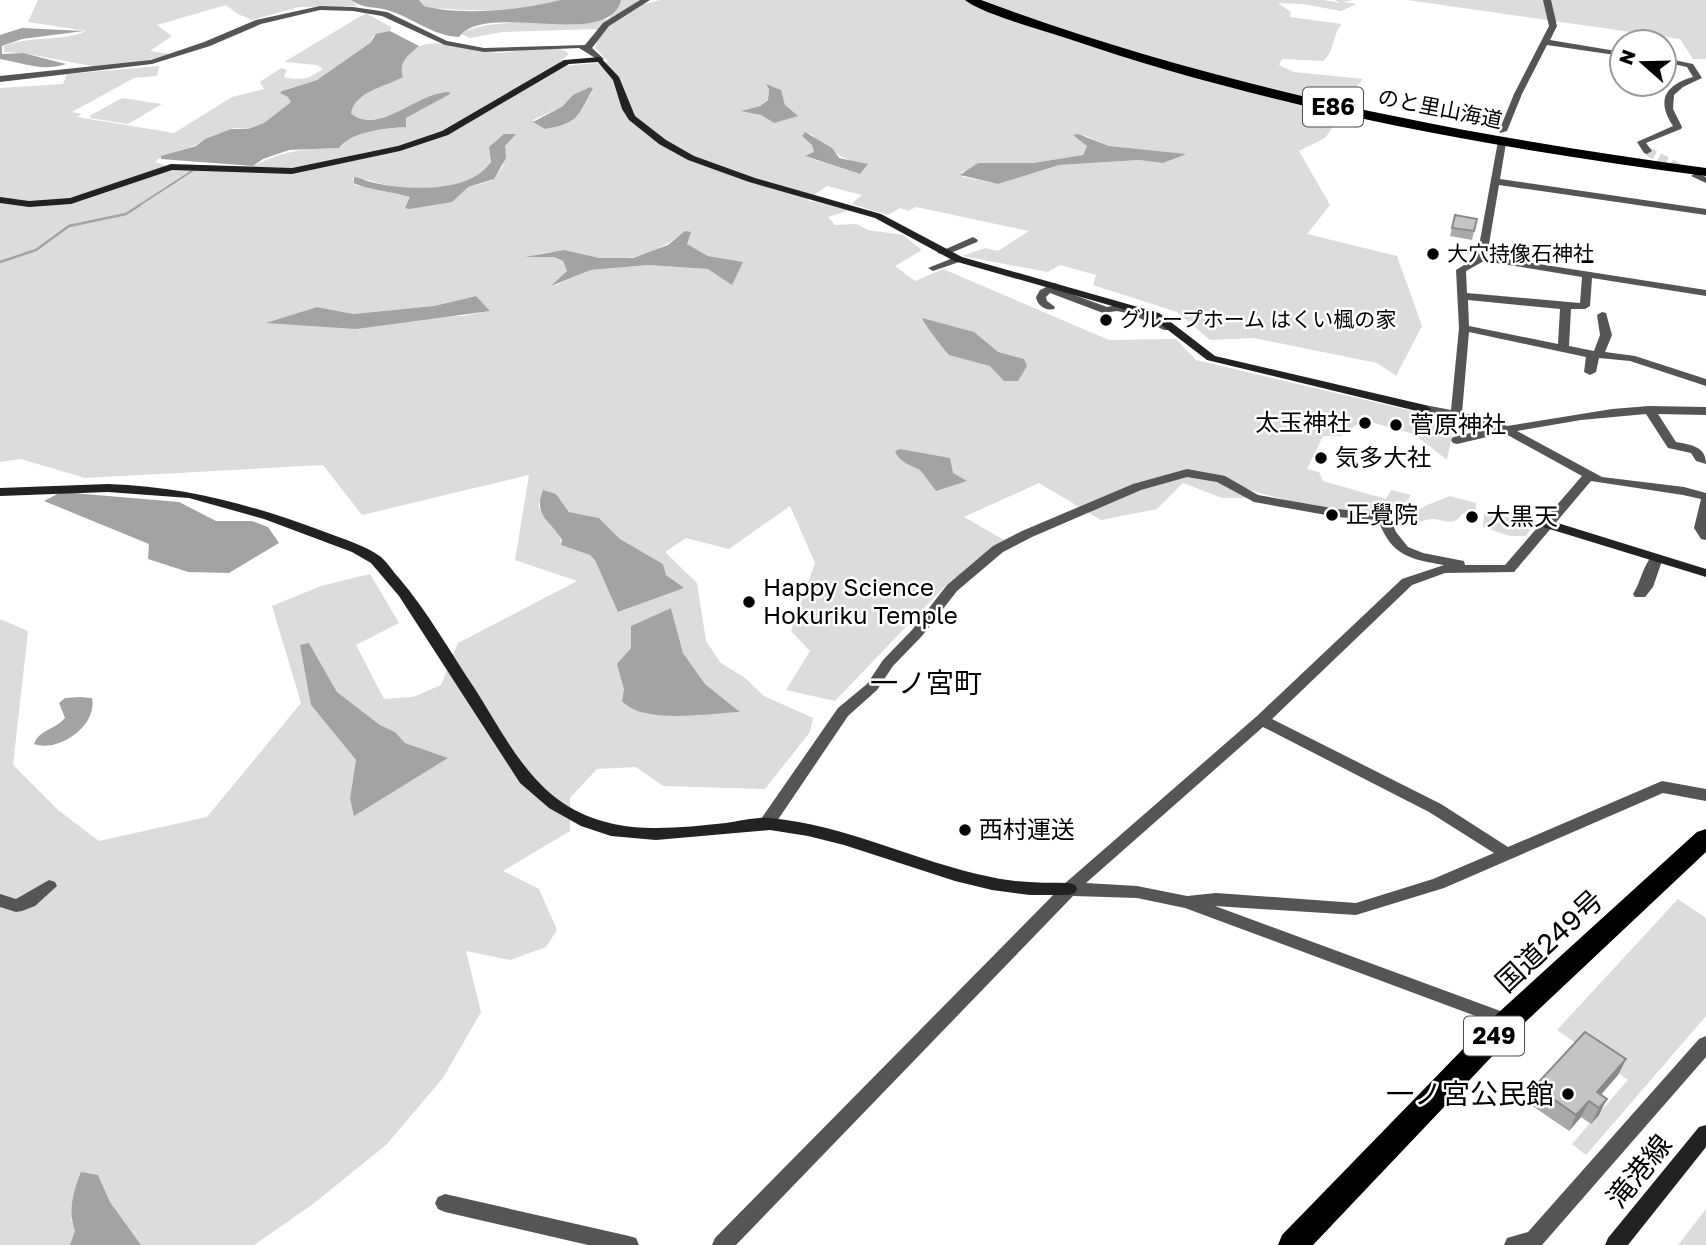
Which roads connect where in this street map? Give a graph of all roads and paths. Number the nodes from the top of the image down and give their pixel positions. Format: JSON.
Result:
{"nodes":[{"id":1,"x":646,"y":0,"type":"edge"},
{"id":2,"x":971,"y":0,"type":"edge"},
{"id":3,"x":985,"y":0,"type":"edge"},
{"id":4,"x":1547,"y":0,"type":"edge"},
{"id":5,"x":629,"y":3,"type":"edge"},
{"id":6,"x":1546,"y":43,"type":"junction"},
{"id":7,"x":587,"y":48,"type":"junction"},
{"id":8,"x":1608,"y":52,"type":"edge"},
{"id":9,"x":600,"y":59,"type":"junction"},
{"id":10,"x":566,"y":62,"type":"junction"},
{"id":11,"x":1678,"y":62,"type":"edge"},
{"id":12,"x":0,"y":79,"type":"edge"},
{"id":13,"x":1678,"y":84,"type":"edge"},
{"id":14,"x":1669,"y":98,"type":"edge"},
{"id":15,"x":1503,"y":131,"type":"dead end"},
{"id":16,"x":1501,"y":143,"type":"dead end"},
{"id":17,"x":1647,"y":151,"type":"dead end"},
{"id":18,"x":1706,"y":166,"type":"edge"},
{"id":19,"x":1701,"y":174,"type":"edge"},
{"id":20,"x":1706,"y":180,"type":"edge"},
{"id":21,"x":1494,"y":181,"type":"junction"},
{"id":22,"x":0,"y":200,"type":"edge"},
{"id":23,"x":1706,"y":212,"type":"edge"},
{"id":24,"x":973,"y":240,"type":"dead end"},
{"id":25,"x":942,"y":253,"type":"junction"},
{"id":26,"x":1482,"y":258,"type":"junction"},
{"id":27,"x":958,"y":259,"type":"junction"},
{"id":28,"x":933,"y":268,"type":"dead end"},
{"id":29,"x":1587,"y":275,"type":"junction"},
{"id":30,"x":1053,"y":287,"type":"junction"},
{"id":31,"x":1706,"y":293,"type":"edge"},
{"id":32,"x":1463,"y":296,"type":"junction"},
{"id":33,"x":1566,"y":306,"type":"junction"},
{"id":34,"x":1051,"y":307,"type":"dead end"},
{"id":35,"x":1602,"y":315,"type":"dead end"},
{"id":36,"x":1464,"y":328,"type":"junction"},
{"id":37,"x":1565,"y":347,"type":"junction"},
{"id":38,"x":1595,"y":354,"type":"junction"},
{"id":39,"x":1564,"y":360,"type":"dead end"},
{"id":40,"x":1590,"y":372,"type":"dead end"},
{"id":41,"x":1706,"y":383,"type":"edge"},
{"id":42,"x":1649,"y":410,"type":"junction"},
{"id":43,"x":1706,"y":411,"type":"edge"},
{"id":44,"x":1459,"y":415,"type":"junction"},
{"id":45,"x":1505,"y":429,"type":"junction"},
{"id":46,"x":1706,"y":460,"type":"edge"},
{"id":47,"x":1590,"y":476,"type":"junction"},
{"id":48,"x":0,"y":492,"type":"edge"},
{"id":49,"x":1706,"y":499,"type":"edge"},
{"id":50,"x":1548,"y":524,"type":"junction"},
{"id":51,"x":1706,"y":536,"type":"edge"},
{"id":52,"x":1656,"y":558,"type":"junction"},
{"id":53,"x":1476,"y":569,"type":"junction"},
{"id":54,"x":1706,"y":573,"type":"edge"},
{"id":55,"x":1640,"y":594,"type":"dead end"},
{"id":56,"x":1262,"y":720,"type":"junction"},
{"id":57,"x":1706,"y":795,"type":"edge"},
{"id":58,"x":766,"y":823,"type":"junction"},
{"id":59,"x":1706,"y":838,"type":"edge"},
{"id":60,"x":1505,"y":854,"type":"junction"},
{"id":61,"x":49,"y":886,"type":"dead end"},
{"id":62,"x":1069,"y":889,"type":"junction"},
{"id":63,"x":0,"y":900,"type":"edge"},
{"id":64,"x":1187,"y":902,"type":"junction"},
{"id":65,"x":1508,"y":1021,"type":"junction"},
{"id":66,"x":1706,"y":1044,"type":"edge"},
{"id":67,"x":1706,"y":1133,"type":"edge"},
{"id":68,"x":445,"y":1202,"type":"dead end"},
{"id":69,"x":629,"y":1245,"type":"edge"},
{"id":70,"x":722,"y":1245,"type":"edge"},
{"id":71,"x":1293,"y":1245,"type":"edge"},
{"id":72,"x":1514,"y":1245,"type":"edge"},
{"id":73,"x":1615,"y":1245,"type":"edge"}],
"edges":[{"from":1,"to":5,"type":"street"},
{"from":2,"to":19,"type":"highway","name":"のと里山海道","number":"E86"},
{"from":3,"to":18,"type":"highway","name":"のと里山海道","number":"E86"},
{"from":4,"to":6,"type":"street"},
{"from":5,"to":7,"type":"street"},
{"from":6,"to":8,"type":"street"},
{"from":6,"to":15,"type":"street"},
{"from":7,"to":9,"type":"street"},
{"from":7,"to":10,"type":"street"},
{"from":7,"to":12,"type":"street"},
{"from":9,"to":10,"type":"street"},
{"from":9,"to":25,"type":"street"},
{"from":10,"to":22,"type":"street"},
{"from":11,"to":13,"type":"street"},
{"from":14,"to":17,"type":"street"},
{"from":16,"to":21,"type":"street"},
{"from":19,"to":20,"type":"street"},
{"from":21,"to":23,"type":"street"},
{"from":21,"to":26,"type":"street"},
{"from":24,"to":25,"type":"street"},
{"from":25,"to":27,"type":"street"},
{"from":26,"to":29,"type":"street"},
{"from":26,"to":32,"type":"street"},
{"from":27,"to":28,"type":"street"},
{"from":27,"to":30,"type":"street"},
{"from":29,"to":31,"type":"street"},
{"from":29,"to":33,"type":"street"},
{"from":30,"to":34,"type":"street"},
{"from":30,"to":44,"type":"street"},
{"from":32,"to":33,"type":"street"},
{"from":32,"to":36,"type":"street"},
{"from":33,"to":37,"type":"street"},
{"from":35,"to":38,"type":"street"},
{"from":36,"to":37,"type":"street"},
{"from":36,"to":44,"type":"street"},
{"from":37,"to":38,"type":"street"},
{"from":37,"to":39,"type":"street"},
{"from":38,"to":40,"type":"street"},
{"from":38,"to":41,"type":"street"},
{"from":42,"to":43,"type":"street"},
{"from":42,"to":45,"type":"street"},
{"from":42,"to":46,"type":"street"},
{"from":44,"to":45,"type":"street"},
{"from":44,"to":45,"type":"street"},
{"from":45,"to":47,"type":"street"},
{"from":47,"to":49,"type":"street"},
{"from":47,"to":50,"type":"street"},
{"from":48,"to":58,"type":"street"},
{"from":49,"to":51,"type":"street"},
{"from":50,"to":52,"type":"street"},
{"from":50,"to":53,"type":"street"},
{"from":52,"to":54,"type":"street"},
{"from":52,"to":55,"type":"street"},
{"from":53,"to":56,"type":"street"},
{"from":53,"to":58,"type":"street"},
{"from":56,"to":60,"type":"street"},
{"from":56,"to":62,"type":"street"},
{"from":57,"to":60,"type":"street"},
{"from":58,"to":62,"type":"street"},
{"from":59,"to":65,"type":"highway","name":"国道249号","number":"249"},
{"from":60,"to":64,"type":"street"},
{"from":61,"to":63,"type":"street"},
{"from":62,"to":64,"type":"street"},
{"from":62,"to":70,"type":"street"},
{"from":64,"to":65,"type":"street"},
{"from":65,"to":71,"type":"highway","name":"国道249号","number":"249"},
{"from":66,"to":72,"type":"street"},
{"from":67,"to":73,"type":"street","name":"滝港線"},
{"from":68,"to":69,"type":"street"}]}
